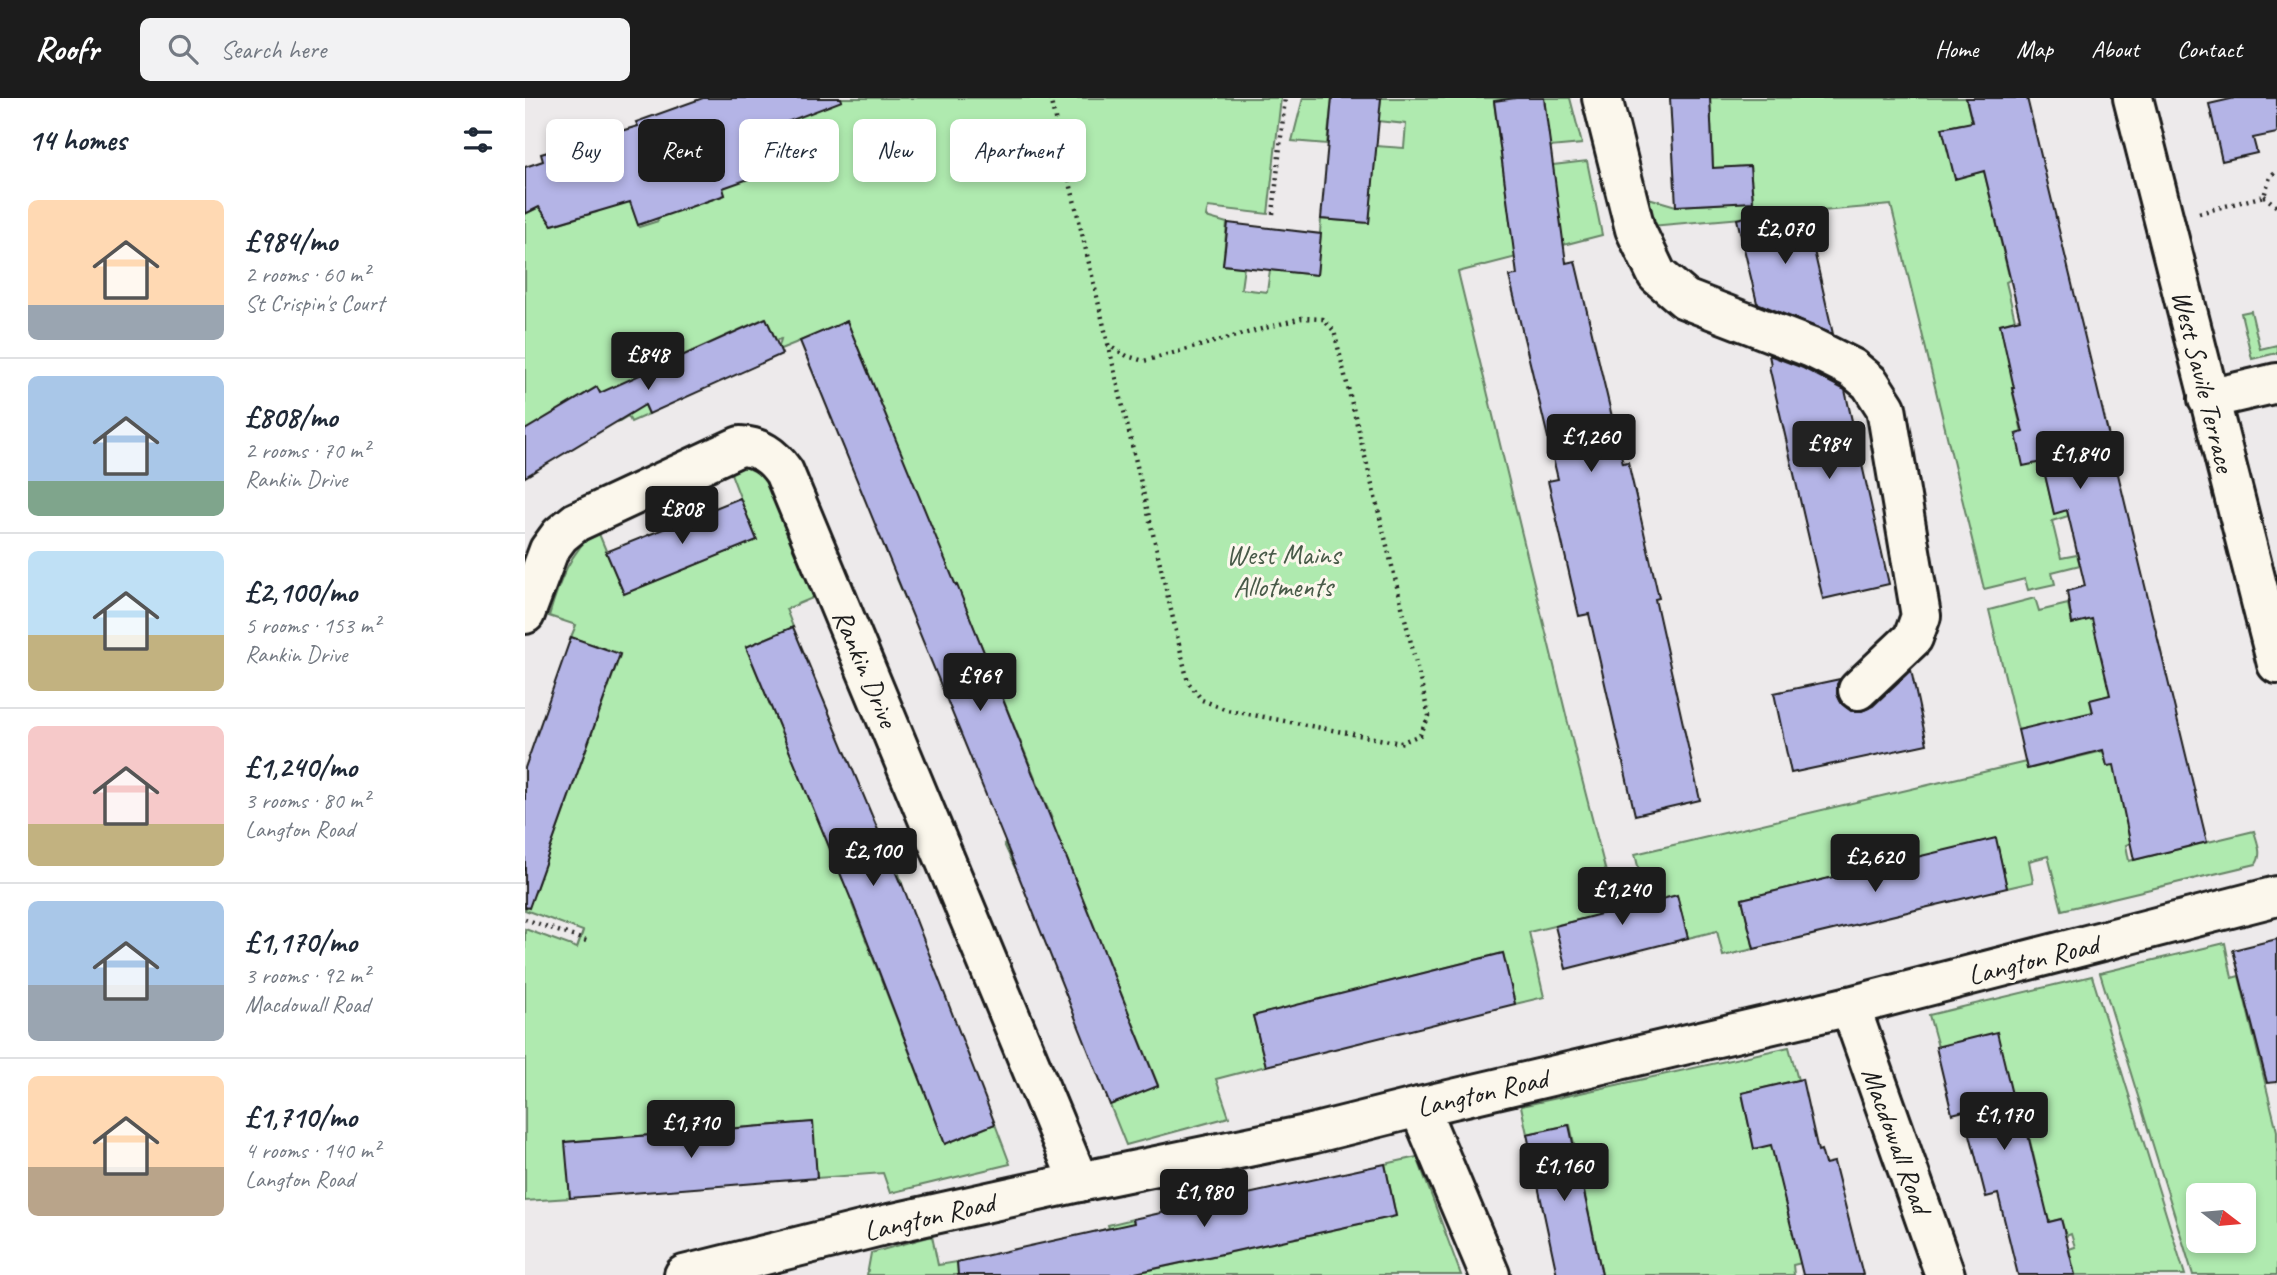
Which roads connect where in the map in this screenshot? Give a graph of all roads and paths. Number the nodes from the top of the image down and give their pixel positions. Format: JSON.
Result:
{"nodes":[{"id":1,"x":1050,"y":98,"type":"edge"},
{"id":2,"x":1285,"y":98,"type":"edge"},
{"id":3,"x":1602,"y":98,"type":"edge"},
{"id":4,"x":2133,"y":98,"type":"edge"},
{"id":5,"x":2277,"y":170,"type":"edge"},
{"id":6,"x":2264,"y":196,"type":"junction"},
{"id":7,"x":2277,"y":207,"type":"edge"},
{"id":8,"x":1273,"y":214,"type":"dead end"},
{"id":9,"x":2164,"y":222,"type":"junction"},
{"id":10,"x":1108,"y":345,"type":"junction"},
{"id":11,"x":2277,"y":383,"type":"edge"},
{"id":12,"x":2208,"y":399,"type":"junction"},
{"id":13,"x":525,"y":614,"type":"edge"},
{"id":14,"x":2277,"y":664,"type":"edge"},
{"id":15,"x":1858,"y":690,"type":"dead end"},
{"id":16,"x":2277,"y":896,"type":"edge"},
{"id":17,"x":525,"y":919,"type":"edge"},
{"id":18,"x":589,"y":942,"type":"dead end"},
{"id":19,"x":1850,"y":1006,"type":"junction"},
{"id":20,"x":1419,"y":1107,"type":"junction"},
{"id":21,"x":1079,"y":1182,"type":"junction"},
{"id":22,"x":684,"y":1275,"type":"edge"},
{"id":23,"x":1490,"y":1275,"type":"edge"},
{"id":24,"x":1945,"y":1275,"type":"edge"}],
"edges":[{"from":1,"to":10,"type":"path"},
{"from":2,"to":8,"type":"path"},
{"from":3,"to":15,"type":"street"},
{"from":4,"to":9,"type":"street","name":"West Savile Terrace"},
{"from":5,"to":6,"type":"path"},
{"from":6,"to":7,"type":"path"},
{"from":6,"to":9,"type":"path"},
{"from":9,"to":12,"type":"street","name":"West Savile Terrace"},
{"from":10,"to":10,"type":"path"},
{"from":11,"to":12,"type":"street"},
{"from":12,"to":14,"type":"street","name":"West Savile Terrace"},
{"from":13,"to":21,"type":"street","name":"Rankin Drive"},
{"from":16,"to":19,"type":"street","name":"Langton Road"},
{"from":17,"to":18,"type":"path"},
{"from":19,"to":20,"type":"street","name":"Langton Road"},
{"from":19,"to":24,"type":"street","name":"Macdowall Road"},
{"from":20,"to":21,"type":"street","name":"Langton Road"},
{"from":20,"to":23,"type":"street"},
{"from":21,"to":22,"type":"street","name":"Langton Road"}]}
